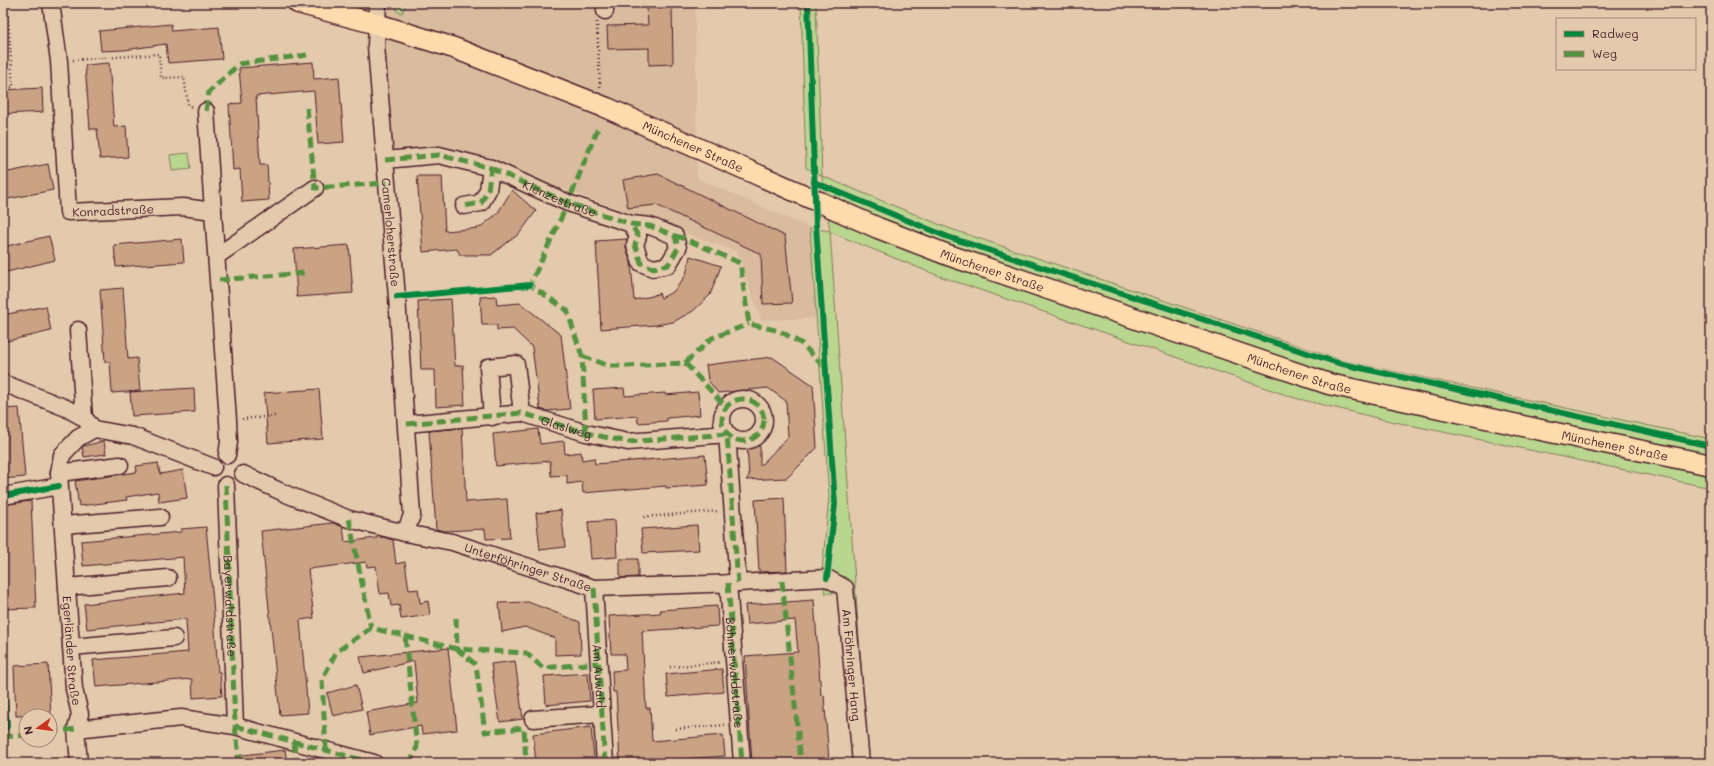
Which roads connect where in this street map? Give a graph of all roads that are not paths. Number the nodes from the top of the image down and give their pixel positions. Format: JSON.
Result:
{"nodes":[{"id":1,"x":51,"y":3,"type":"edge"},
{"id":2,"x":298,"y":3,"type":"edge"},
{"id":3,"x":378,"y":3,"type":"edge"},
{"id":4,"x":377,"y":24,"type":"junction"},
{"id":5,"x":206,"y":111,"type":"road end"},
{"id":6,"x":384,"y":160,"type":"junction"},
{"id":7,"x":490,"y":168,"type":"junction"},
{"id":8,"x":315,"y":188,"type":"dead end"},
{"id":9,"x":464,"y":206,"type":"dead end"},
{"id":10,"x":213,"y":211,"type":"junction"},
{"id":11,"x":631,"y":224,"type":"dead end"},
{"id":12,"x":217,"y":256,"type":"junction"},
{"id":13,"x":78,"y":330,"type":"dead end"},
{"id":14,"x":3,"y":383,"type":"edge"},
{"id":15,"x":522,"y":413,"type":"junction"},
{"id":16,"x":492,"y":417,"type":"junction"},
{"id":17,"x":89,"y":424,"type":"junction"},
{"id":18,"x":407,"y":424,"type":"junction"},
{"id":19,"x":227,"y":455,"type":"junction"},
{"id":20,"x":120,"y":464,"type":"dead end"},
{"id":21,"x":1711,"y":465,"type":"edge"},
{"id":22,"x":213,"y":467,"type":"junction"},
{"id":23,"x":242,"y":474,"type":"junction"},
{"id":24,"x":59,"y":479,"type":"junction"},
{"id":25,"x":226,"y":485,"type":"junction"},
{"id":26,"x":3,"y":496,"type":"edge"},
{"id":27,"x":160,"y":517,"type":"dead end"},
{"id":28,"x":63,"y":526,"type":"junction"},
{"id":29,"x":405,"y":533,"type":"junction"},
{"id":30,"x":168,"y":578,"type":"dead end"},
{"id":31,"x":827,"y":578,"type":"joint"},
{"id":32,"x":733,"y":583,"type":"junction"},
{"id":33,"x":67,"y":587,"type":"junction"},
{"id":34,"x":594,"y":588,"type":"junction"},
{"id":35,"x":174,"y":638,"type":"dead end"},
{"id":36,"x":71,"y":647,"type":"junction"},
{"id":37,"x":602,"y":714,"type":"junction"},
{"id":38,"x":533,"y":720,"type":"dead end"},
{"id":39,"x":235,"y":726,"type":"junction"},
{"id":40,"x":76,"y":729,"type":"junction"},
{"id":41,"x":80,"y":763,"type":"edge"},
{"id":42,"x":374,"y":763,"type":"edge"},
{"id":43,"x":605,"y":763,"type":"edge"},
{"id":44,"x":742,"y":763,"type":"edge"},
{"id":45,"x":861,"y":763,"type":"edge"}],
"edges":[{"from":1,"to":10,"type":"street","name":"Konradstraße"},
{"from":2,"to":4,"type":"main road","name":"Münchener Straße"},
{"from":3,"to":4,"type":"street","name":"Camerloherstraße"},
{"from":4,"to":6,"type":"street","name":"Camerloherstraße"},
{"from":4,"to":21,"type":"main road","name":"Münchener Straße"},
{"from":5,"to":10,"type":"street"},
{"from":6,"to":7,"type":"street","name":"Klenzestraße"},
{"from":6,"to":18,"type":"street","name":"Camerloherstraße"},
{"from":7,"to":9,"type":"street"},
{"from":7,"to":11,"type":"street","name":"Klenzestraße"},
{"from":8,"to":12,"type":"street"},
{"from":10,"to":12,"type":"street"},
{"from":12,"to":19,"type":"street"},
{"from":13,"to":17,"type":"street"},
{"from":14,"to":17,"type":"street"},
{"from":15,"to":16,"type":"street","name":"Glaslweg"},
{"from":15,"to":16,"type":"street"},
{"from":15,"to":32,"type":"street","name":"Glaslweg"},
{"from":16,"to":18,"type":"street","name":"Glaslweg"},
{"from":17,"to":22,"type":"street"},
{"from":17,"to":24,"type":"street","name":"Egerländer Straße"},
{"from":18,"to":29,"type":"street","name":"Camerloherstraße"},
{"from":19,"to":22,"type":"street"},
{"from":19,"to":23,"type":"street"},
{"from":20,"to":24,"type":"street"},
{"from":22,"to":25,"type":"street"},
{"from":23,"to":25,"type":"street"},
{"from":23,"to":29,"type":"street","name":"Unterföhringer Straße"},
{"from":24,"to":26,"type":"street"},
{"from":24,"to":28,"type":"street","name":"Egerländer Straße"},
{"from":25,"to":39,"type":"street","name":"Bayerwaldstraße"},
{"from":27,"to":28,"type":"street"},
{"from":28,"to":33,"type":"street","name":"Egerländer Straße"},
{"from":29,"to":34,"type":"street","name":"Unterföhringer Straße"},
{"from":30,"to":33,"type":"street"},
{"from":31,"to":32,"type":"street","name":"Unterföhringer Straße"},
{"from":31,"to":45,"type":"street","name":"Am Föhringer Hang"},
{"from":32,"to":34,"type":"street","name":"Unterföhringer Straße"},
{"from":32,"to":44,"type":"street","name":"Böhmerwaldstraße"},
{"from":33,"to":36,"type":"street","name":"Egerländer Straße"},
{"from":34,"to":37,"type":"street","name":"Am Auwald"},
{"from":35,"to":36,"type":"street"},
{"from":36,"to":40,"type":"street","name":"Egerländer Straße"},
{"from":37,"to":38,"type":"street"},
{"from":37,"to":43,"type":"street","name":"Am Auwald"},
{"from":39,"to":40,"type":"street"},
{"from":39,"to":42,"type":"street"},
{"from":40,"to":41,"type":"street","name":"Egerländer Straße"}]}
